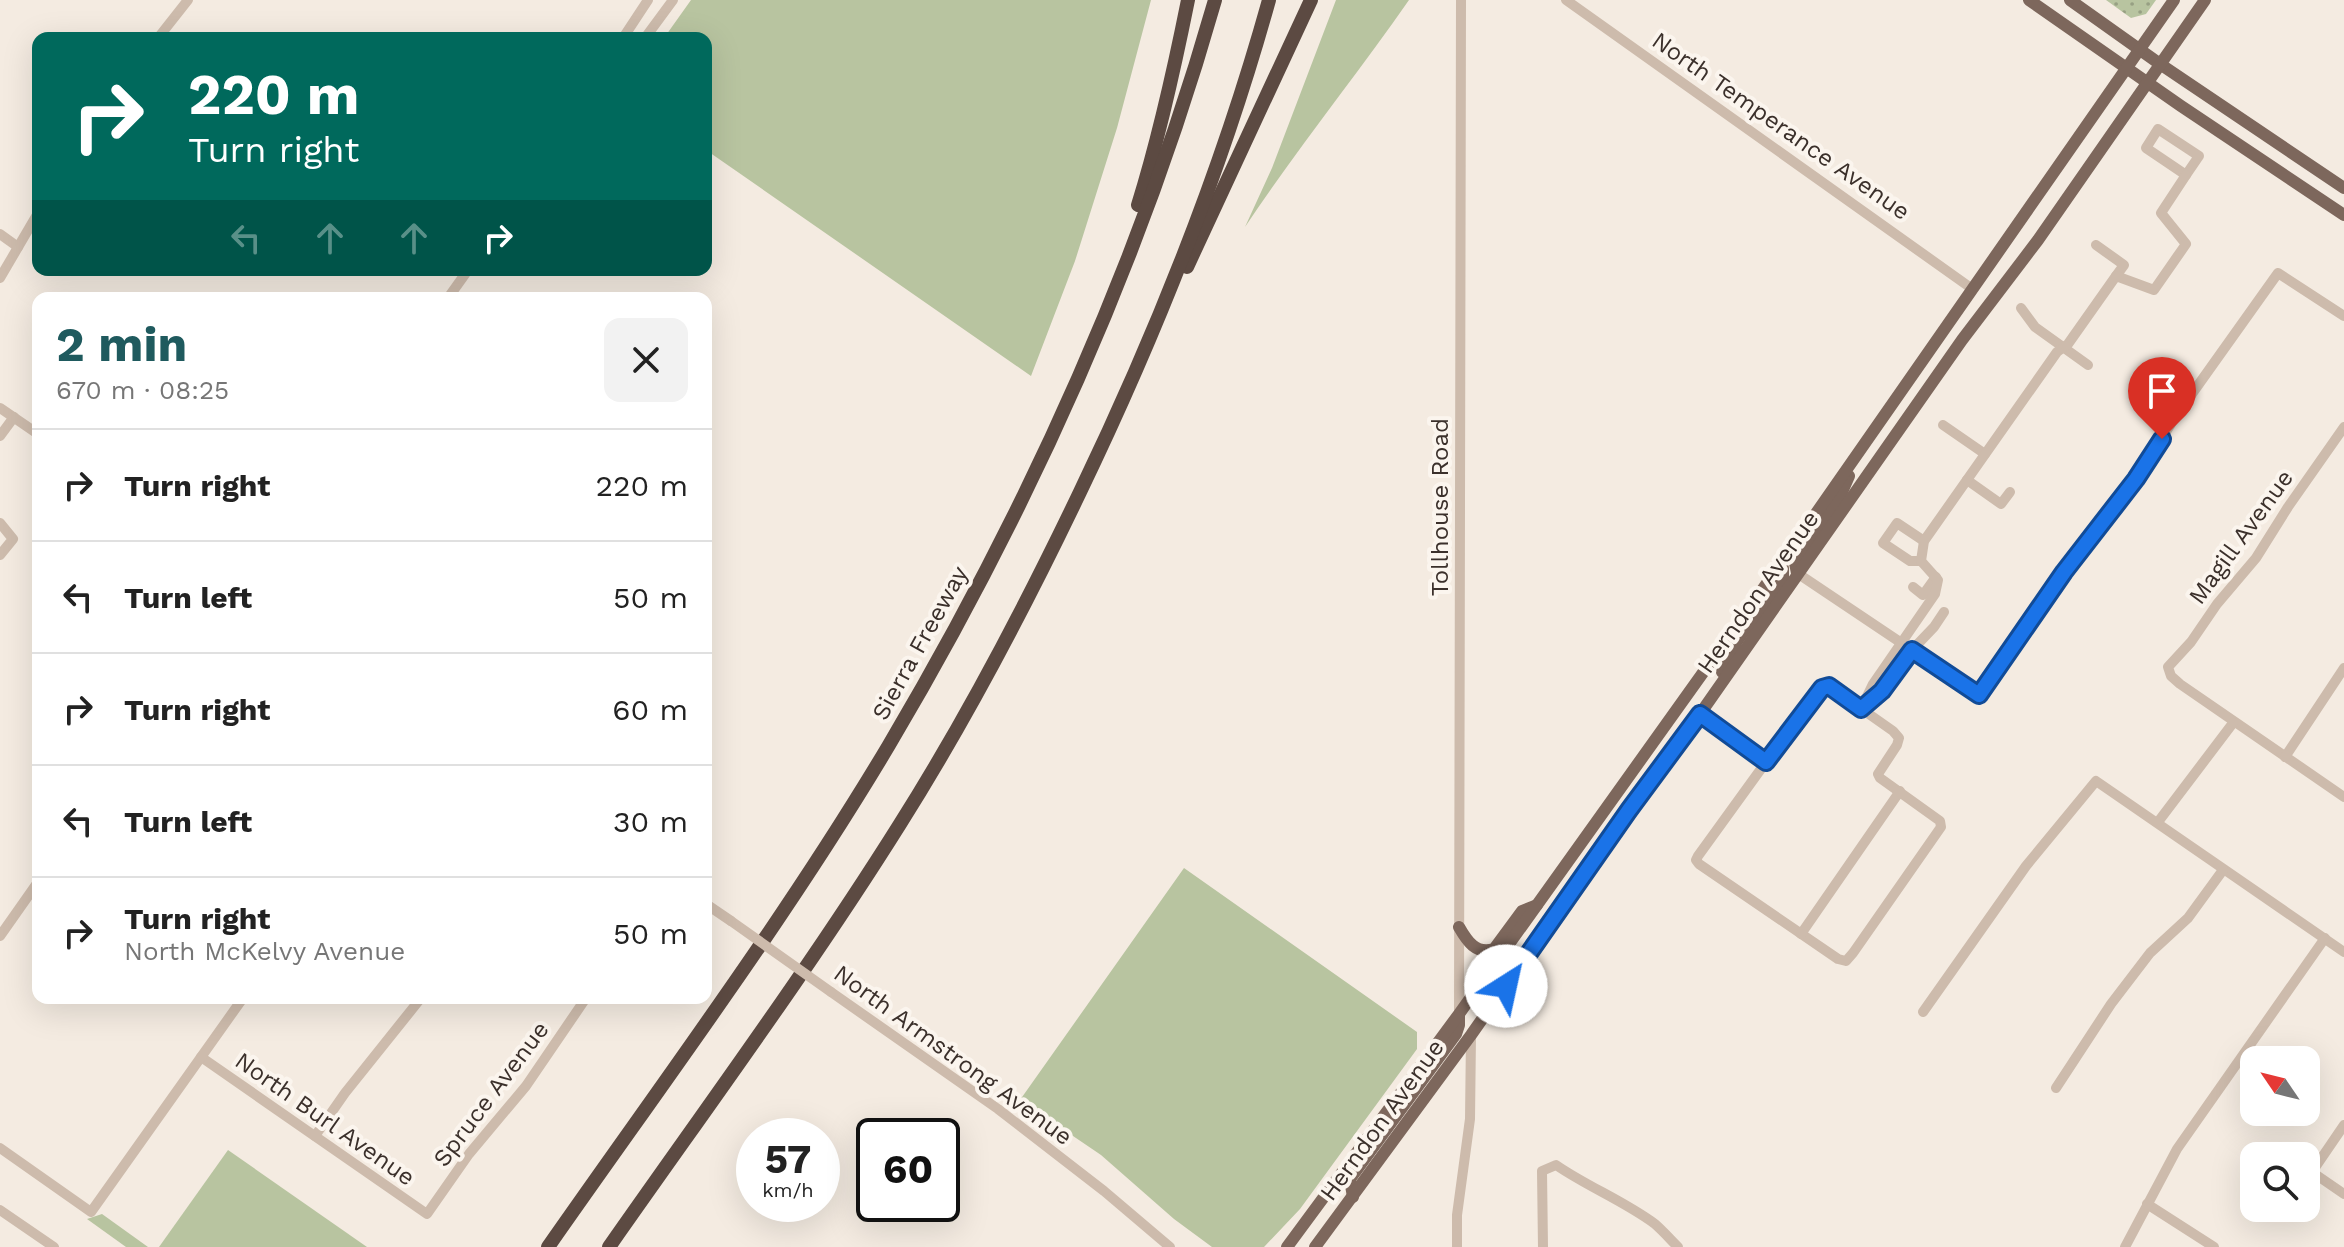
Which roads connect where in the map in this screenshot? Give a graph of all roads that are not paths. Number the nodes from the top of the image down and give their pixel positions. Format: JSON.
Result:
{"nodes":[{"id":1,"x":188,"y":0,"type":"edge"},
{"id":2,"x":648,"y":0,"type":"edge"},
{"id":3,"x":673,"y":0,"type":"edge"},
{"id":4,"x":1188,"y":0,"type":"edge"},
{"id":5,"x":1215,"y":0,"type":"edge"},
{"id":6,"x":1269,"y":0,"type":"edge"},
{"id":7,"x":1311,"y":0,"type":"edge"},
{"id":8,"x":1461,"y":0,"type":"edge"},
{"id":9,"x":1566,"y":0,"type":"edge"},
{"id":10,"x":2029,"y":0,"type":"edge"},
{"id":11,"x":2070,"y":0,"type":"edge"},
{"id":12,"x":2174,"y":0,"type":"edge"},
{"id":13,"x":2205,"y":0,"type":"edge"},
{"id":14,"x":163,"y":32,"type":"edge"},
{"id":15,"x":627,"y":32,"type":"edge"},
{"id":16,"x":649,"y":32,"type":"edge"},
{"id":17,"x":2139,"y":50,"type":"junction"},
{"id":18,"x":2160,"y":64,"type":"junction"},
{"id":19,"x":2126,"y":68,"type":"junction"},
{"id":20,"x":2147,"y":83,"type":"junction"},
{"id":21,"x":2186,"y":175,"type":"junction"},
{"id":22,"x":2344,"y":188,"type":"edge"},
{"id":23,"x":2344,"y":215,"type":"edge"},
{"id":24,"x":32,"y":223,"type":"edge"},
{"id":25,"x":0,"y":234,"type":"edge"},
{"id":26,"x":2096,"y":245,"type":"dead end"},
{"id":27,"x":18,"y":247,"type":"junction"},
{"id":28,"x":2116,"y":276,"type":"junction"},
{"id":29,"x":0,"y":278,"type":"edge"},
{"id":30,"x":1971,"y":288,"type":"junction"},
{"id":31,"x":2021,"y":308,"type":"dead end"},
{"id":32,"x":1161,"y":312,"type":"junction"},
{"id":33,"x":2344,"y":316,"type":"edge"},
{"id":34,"x":2063,"y":347,"type":"junction"},
{"id":35,"x":2088,"y":365,"type":"dead end"},
{"id":36,"x":1080,"y":373,"type":"junction"},
{"id":37,"x":0,"y":408,"type":"edge"},
{"id":38,"x":14,"y":417,"type":"junction"},
{"id":39,"x":1943,"y":425,"type":"dead end"},
{"id":40,"x":2344,"y":427,"type":"edge"},
{"id":41,"x":32,"y":430,"type":"edge"},
{"id":42,"x":0,"y":436,"type":"edge"},
{"id":43,"x":1869,"y":437,"type":"junction"},
{"id":44,"x":2340,"y":439,"type":"edge"},
{"id":45,"x":1985,"y":454,"type":"junction"},
{"id":46,"x":1967,"y":480,"type":"junction"},
{"id":47,"x":2010,"y":492,"type":"dead end"},
{"id":48,"x":0,"y":523,"type":"edge"},
{"id":49,"x":1924,"y":541,"type":"junction"},
{"id":50,"x":0,"y":555,"type":"edge"},
{"id":51,"x":1921,"y":561,"type":"junction"},
{"id":52,"x":1780,"y":565,"type":"junction"},
{"id":53,"x":1797,"y":573,"type":"junction"},
{"id":54,"x":1937,"y":579,"type":"junction"},
{"id":55,"x":1913,"y":587,"type":"dead end"},
{"id":56,"x":1944,"y":612,"type":"dead end"},
{"id":57,"x":1902,"y":643,"type":"junction"},
{"id":58,"x":1912,"y":650,"type":"junction"},
{"id":59,"x":2344,"y":668,"type":"edge"},
{"id":60,"x":1861,"y":709,"type":"junction"},
{"id":61,"x":1700,"y":714,"type":"junction"},
{"id":62,"x":2233,"y":723,"type":"junction"},
{"id":63,"x":2285,"y":757,"type":"junction"},
{"id":64,"x":1766,"y":762,"type":"junction"},
{"id":65,"x":1900,"y":791,"type":"junction"},
{"id":66,"x":2344,"y":797,"type":"edge"},
{"id":67,"x":2158,"y":822,"type":"junction"},
{"id":68,"x":2223,"y":870,"type":"junction"},
{"id":69,"x":32,"y":891,"type":"edge"},
{"id":70,"x":1537,"y":905,"type":"junction"},
{"id":71,"x":712,"y":908,"type":"edge"},
{"id":72,"x":1459,"y":927,"type":"junction"},
{"id":73,"x":1801,"y":934,"type":"junction"},
{"id":74,"x":0,"y":936,"type":"edge"},
{"id":75,"x":2325,"y":938,"type":"junction"},
{"id":76,"x":2344,"y":952,"type":"edge"},
{"id":77,"x":1499,"y":996,"type":"junction"},
{"id":78,"x":239,"y":1004,"type":"edge"},
{"id":79,"x":416,"y":1004,"type":"edge"},
{"id":80,"x":582,"y":1004,"type":"edge"},
{"id":81,"x":1923,"y":1012,"type":"dead end"},
{"id":82,"x":1459,"y":1014,"type":"junction"},
{"id":83,"x":1471,"y":1035,"type":"junction"},
{"id":84,"x":201,"y":1057,"type":"junction"},
{"id":85,"x":2056,"y":1088,"type":"dead end"},
{"id":86,"x":2344,"y":1125,"type":"edge"},
{"id":87,"x":315,"y":1136,"type":"junction"},
{"id":88,"x":0,"y":1148,"type":"edge"},
{"id":89,"x":2344,"y":1194,"type":"edge"},
{"id":90,"x":1353,"y":1197,"type":"junction"},
{"id":91,"x":2147,"y":1204,"type":"junction"},
{"id":92,"x":0,"y":1210,"type":"edge"},
{"id":93,"x":427,"y":1214,"type":"joint"},
{"id":94,"x":40,"y":1237,"type":"junction"},
{"id":95,"x":32,"y":1247,"type":"edge"},
{"id":96,"x":54,"y":1247,"type":"edge"},
{"id":97,"x":548,"y":1247,"type":"edge"},
{"id":98,"x":609,"y":1247,"type":"edge"},
{"id":99,"x":1170,"y":1247,"type":"edge"},
{"id":100,"x":1287,"y":1247,"type":"edge"},
{"id":101,"x":1315,"y":1247,"type":"edge"},
{"id":102,"x":1457,"y":1247,"type":"edge"},
{"id":103,"x":1543,"y":1247,"type":"edge"},
{"id":104,"x":1678,"y":1247,"type":"edge"},
{"id":105,"x":2125,"y":1247,"type":"edge"},
{"id":106,"x":2214,"y":1247,"type":"edge"}],
"edges":[{"from":1,"to":14,"type":"street"},
{"from":2,"to":15,"type":"street"},
{"from":3,"to":16,"type":"street"},
{"from":4,"to":36,"type":"highway"},
{"from":5,"to":36,"type":"highway","name":"Sierra Freeway"},
{"from":6,"to":32,"type":"highway"},
{"from":7,"to":32,"type":"highway"},
{"from":8,"to":72,"type":"street","name":"Tollhouse Road"},
{"from":9,"to":30,"type":"street","name":"North Temperance Avenue"},
{"from":10,"to":19,"type":"main road"},
{"from":11,"to":17,"type":"main road"},
{"from":12,"to":17,"type":"main road","name":"Herndon Avenue"},
{"from":13,"to":18,"type":"main road","name":"Herndon Avenue"},
{"from":17,"to":18,"type":"main road"},
{"from":17,"to":19,"type":"main road","name":"Herndon Avenue"},
{"from":18,"to":20,"type":"main road","name":"Herndon Avenue"},
{"from":18,"to":22,"type":"main road"},
{"from":19,"to":20,"type":"main road"},
{"from":19,"to":30,"type":"main road","name":"Herndon Avenue"},
{"from":20,"to":23,"type":"main road"},
{"from":20,"to":53,"type":"main road","name":"Herndon Avenue"},
{"from":21,"to":21,"type":"street"},
{"from":21,"to":28,"type":"street"},
{"from":24,"to":27,"type":"street"},
{"from":25,"to":27,"type":"street"},
{"from":26,"to":28,"type":"street"},
{"from":27,"to":29,"type":"street"},
{"from":28,"to":34,"type":"street"},
{"from":30,"to":43,"type":"main road","name":"Herndon Avenue"},
{"from":31,"to":34,"type":"street"},
{"from":32,"to":98,"type":"highway"},
{"from":33,"to":58,"type":"street"},
{"from":34,"to":35,"type":"street"},
{"from":34,"to":45,"type":"street"},
{"from":36,"to":97,"type":"highway","name":"Sierra Freeway"},
{"from":37,"to":38,"type":"street"},
{"from":38,"to":41,"type":"street"},
{"from":38,"to":42,"type":"street"},
{"from":39,"to":45,"type":"street"},
{"from":40,"to":44,"type":"street","name":"Magill Avenue"},
{"from":43,"to":52,"type":"main road","name":"Herndon Avenue"},
{"from":43,"to":53,"type":"main road"},
{"from":44,"to":62,"type":"street","name":"Magill Avenue"},
{"from":45,"to":46,"type":"street"},
{"from":46,"to":47,"type":"street"},
{"from":46,"to":49,"type":"street"},
{"from":48,"to":50,"type":"street"},
{"from":49,"to":51,"type":"street"},
{"from":49,"to":51,"type":"street"},
{"from":51,"to":54,"type":"street"},
{"from":52,"to":61,"type":"main road"},
{"from":52,"to":70,"type":"main road","name":"Herndon Avenue"},
{"from":53,"to":57,"type":"street"},
{"from":53,"to":61,"type":"main road","name":"Herndon Avenue"},
{"from":54,"to":55,"type":"street"},
{"from":54,"to":57,"type":"street"},
{"from":56,"to":58,"type":"street"},
{"from":57,"to":58,"type":"street"},
{"from":57,"to":60,"type":"street"},
{"from":58,"to":60,"type":"street"},
{"from":59,"to":63,"type":"street"},
{"from":60,"to":64,"type":"street"},
{"from":60,"to":65,"type":"street"},
{"from":61,"to":64,"type":"street"},
{"from":61,"to":77,"type":"main road","name":"Herndon Avenue"},
{"from":62,"to":63,"type":"street"},
{"from":62,"to":67,"type":"street"},
{"from":63,"to":66,"type":"street"},
{"from":64,"to":73,"type":"street"},
{"from":65,"to":73,"type":"street"},
{"from":65,"to":73,"type":"street"},
{"from":67,"to":68,"type":"street"},
{"from":67,"to":81,"type":"street"},
{"from":68,"to":75,"type":"street"},
{"from":68,"to":85,"type":"street"},
{"from":69,"to":74,"type":"street"},
{"from":70,"to":72,"type":"main road"},
{"from":70,"to":77,"type":"main road"},
{"from":70,"to":82,"type":"main road","name":"Herndon Avenue"},
{"from":71,"to":99,"type":"street","name":"North Armstrong Avenue","bridge":true},
{"from":72,"to":82,"type":"street","name":"Tollhouse Road"},
{"from":75,"to":76,"type":"street"},
{"from":75,"to":91,"type":"street"},
{"from":77,"to":83,"type":"main road","name":"Herndon Avenue"},
{"from":78,"to":84,"type":"street"},
{"from":79,"to":87,"type":"street"},
{"from":80,"to":93,"type":"street","name":"Spruce Avenue"},
{"from":82,"to":90,"type":"main road"},
{"from":82,"to":100,"type":"main road","name":"Herndon Avenue"},
{"from":83,"to":90,"type":"main road","name":"Herndon Avenue"},
{"from":83,"to":102,"type":"street"},
{"from":84,"to":87,"type":"street","name":"North Burl Avenue"},
{"from":84,"to":88,"type":"street"},
{"from":86,"to":89,"type":"street"},
{"from":87,"to":93,"type":"street","name":"North Burl Avenue"},
{"from":90,"to":101,"type":"main road","name":"Herndon Avenue"},
{"from":91,"to":105,"type":"street"},
{"from":91,"to":106,"type":"street"},
{"from":92,"to":94,"type":"street"},
{"from":94,"to":95,"type":"street"},
{"from":94,"to":96,"type":"street"},
{"from":103,"to":104,"type":"street"}]}
